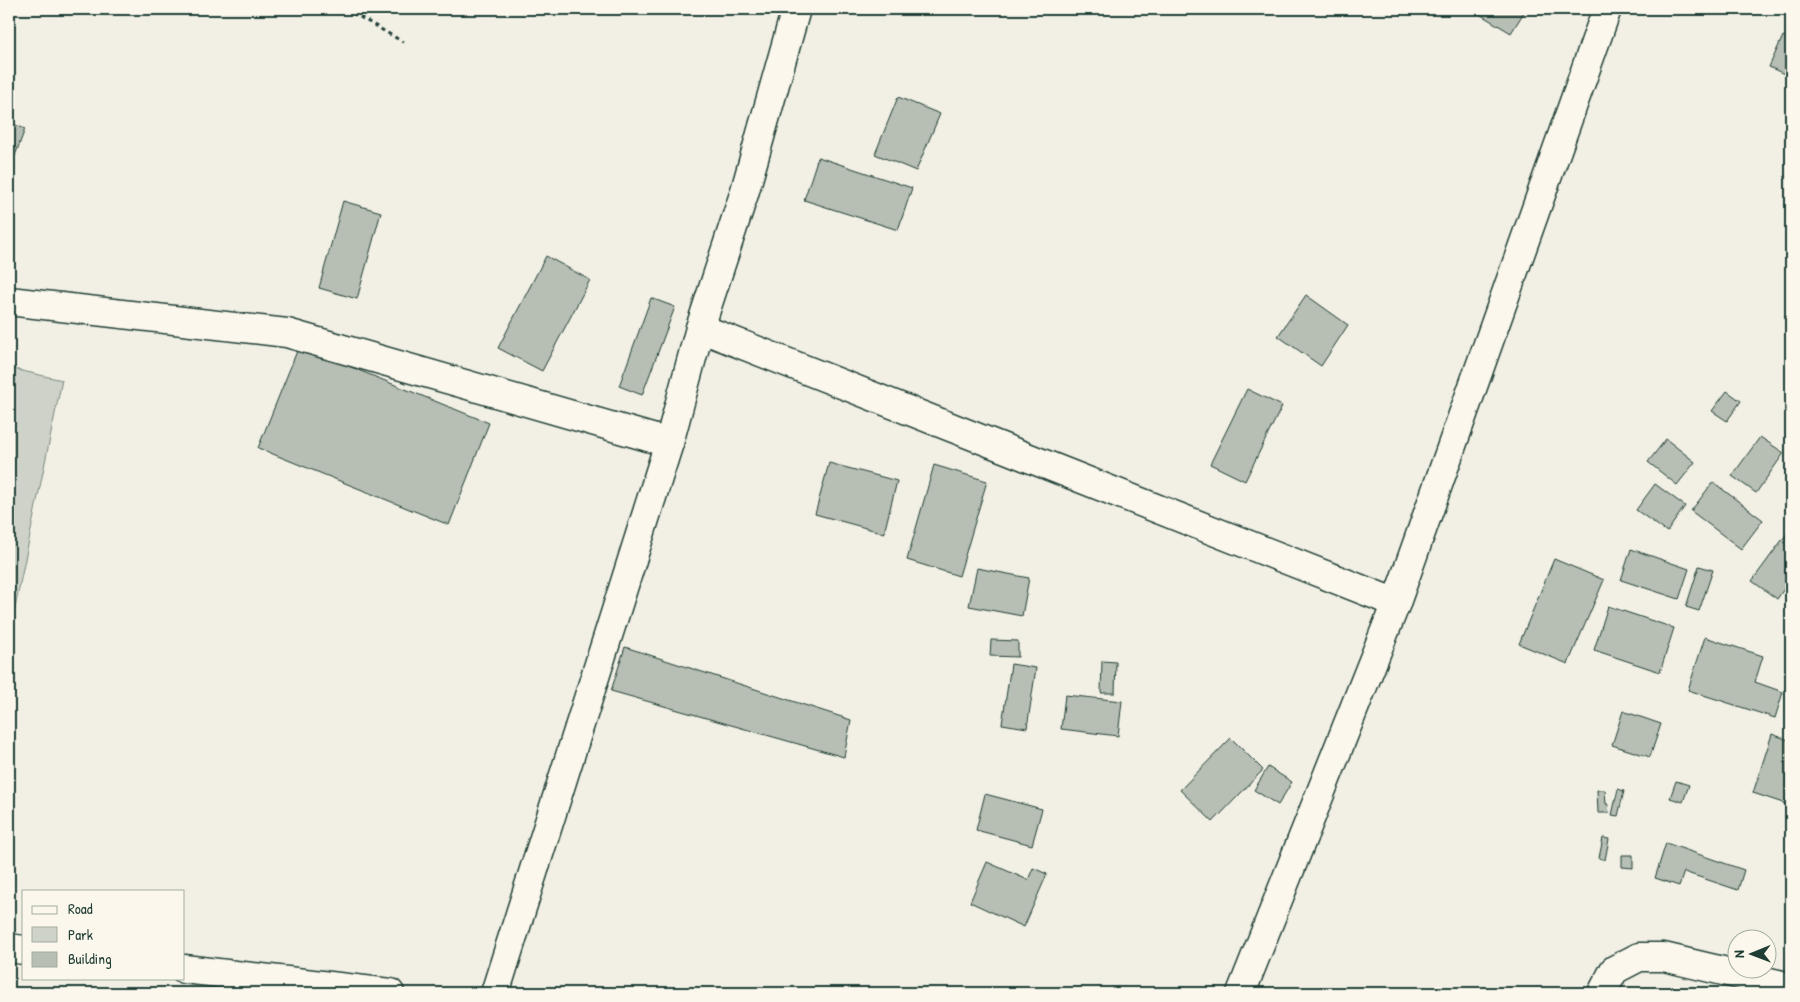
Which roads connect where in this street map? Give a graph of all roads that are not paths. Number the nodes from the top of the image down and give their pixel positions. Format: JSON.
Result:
{"nodes":[{"id":1,"x":796,"y":9,"type":"edge"},
{"id":2,"x":1607,"y":9,"type":"edge"},
{"id":3,"x":9,"y":301,"type":"edge"},
{"id":4,"x":700,"y":328,"type":"junction"},
{"id":5,"x":669,"y":442,"type":"junction"},
{"id":6,"x":1396,"y":604,"type":"junction"},
{"id":7,"x":9,"y":948,"type":"edge"},
{"id":8,"x":22,"y":950,"type":"edge"},
{"id":9,"x":185,"y":969,"type":"edge"},
{"id":10,"x":1791,"y":987,"type":"edge"},
{"id":11,"x":390,"y":993,"type":"edge"},
{"id":12,"x":496,"y":993,"type":"edge"},
{"id":13,"x":1240,"y":993,"type":"edge"},
{"id":14,"x":1602,"y":993,"type":"edge"}],
"edges":[{"from":1,"to":4,"type":"street"},
{"from":2,"to":6,"type":"street"},
{"from":3,"to":5,"type":"street"},
{"from":4,"to":5,"type":"street"},
{"from":4,"to":6,"type":"street"},
{"from":5,"to":12,"type":"street"},
{"from":6,"to":13,"type":"street"},
{"from":7,"to":8,"type":"street"},
{"from":9,"to":11,"type":"street"},
{"from":10,"to":14,"type":"street"}]}
